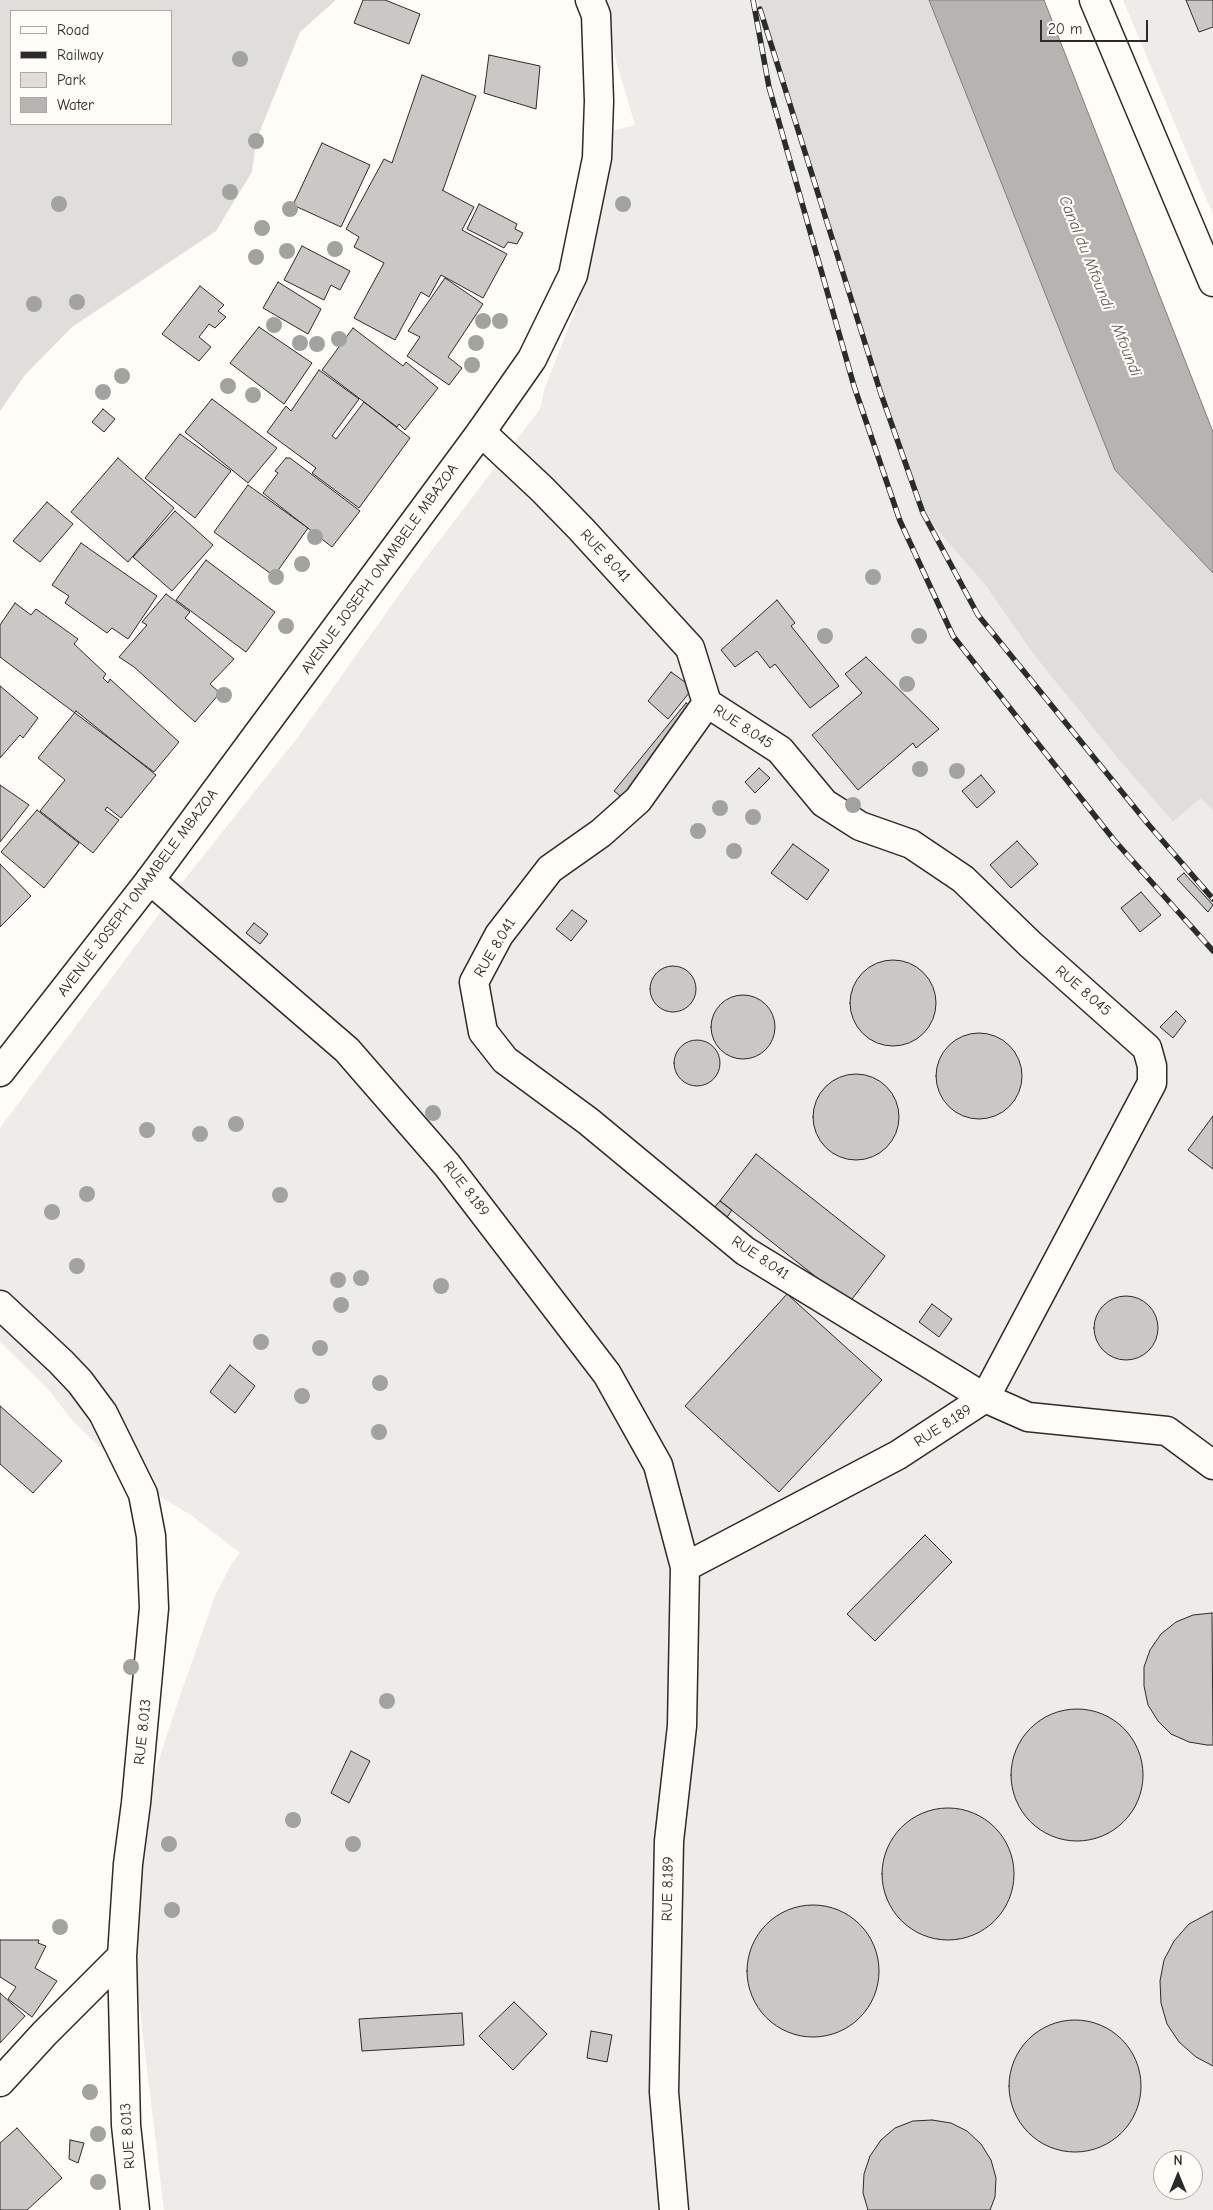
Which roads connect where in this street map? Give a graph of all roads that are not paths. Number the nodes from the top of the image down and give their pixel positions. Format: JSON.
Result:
{"nodes":[{"id":1,"x":590,"y":0,"type":"edge"},
{"id":2,"x":1094,"y":0,"type":"edge"},
{"id":3,"x":1213,"y":282,"type":"edge"},
{"id":4,"x":481,"y":432,"type":"junction"},
{"id":5,"x":706,"y":703,"type":"junction"},
{"id":6,"x":150,"y":880,"type":"junction"},
{"id":7,"x":0,"y":1072,"type":"edge"},
{"id":8,"x":0,"y":1306,"type":"edge"},
{"id":9,"x":985,"y":1398,"type":"junction"},
{"id":10,"x":1213,"y":1465,"type":"edge"},
{"id":11,"x":685,"y":1568,"type":"junction"},
{"id":12,"x":122,"y":1956,"type":"junction"},
{"id":13,"x":0,"y":2082,"type":"edge"},
{"id":14,"x":135,"y":2210,"type":"edge"},
{"id":15,"x":674,"y":2210,"type":"edge"}],
"edges":[{"from":1,"to":4,"type":"street","name":"AVENUE JOSEPH ONAMBELE MBAZOA"},
{"from":2,"to":3,"type":"street"},
{"from":4,"to":5,"type":"street","name":"RUE 8.041"},
{"from":4,"to":6,"type":"street","name":"AVENUE JOSEPH ONAMBELE MBAZOA"},
{"from":5,"to":9,"type":"street","name":"RUE 8.045"},
{"from":5,"to":9,"type":"street","name":"RUE 8.041"},
{"from":6,"to":7,"type":"street","name":"AVENUE JOSEPH ONAMBELE MBAZOA"},
{"from":6,"to":11,"type":"street","name":"RUE 8.189"},
{"from":8,"to":12,"type":"street","name":"RUE 8.013"},
{"from":9,"to":10,"type":"street","name":"RUE 8.189"},
{"from":9,"to":11,"type":"street","name":"RUE 8.189"},
{"from":11,"to":15,"type":"street","name":"RUE 8.189"},
{"from":12,"to":13,"type":"street"},
{"from":12,"to":14,"type":"street","name":"RUE 8.013"}]}
